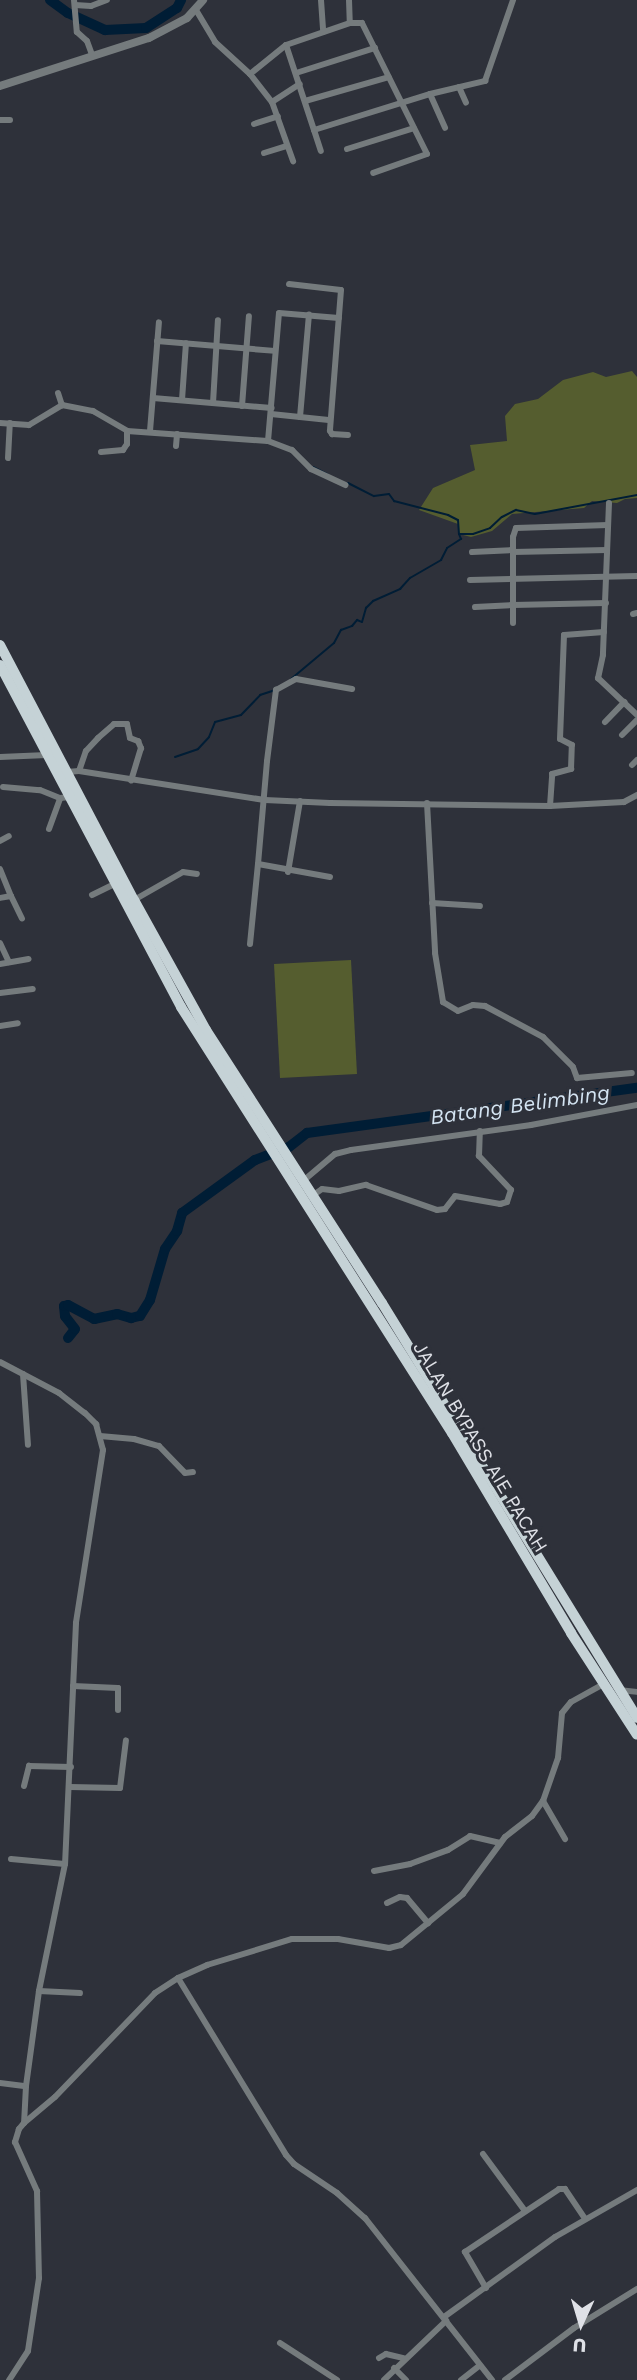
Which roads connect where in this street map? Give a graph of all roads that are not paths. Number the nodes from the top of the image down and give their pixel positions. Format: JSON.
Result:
{"nodes":[{"id":1,"x":107,"y":0,"type":"edge"},
{"id":2,"x":202,"y":0,"type":"edge"},
{"id":3,"x":321,"y":0,"type":"edge"},
{"id":4,"x":349,"y":0,"type":"edge"},
{"id":5,"x":513,"y":0,"type":"edge"},
{"id":6,"x":75,"y":4,"type":"edge"},
{"id":7,"x":196,"y":10,"type":"junction"},
{"id":8,"x":350,"y":23,"type":"junction"},
{"id":9,"x":323,"y":32,"type":"junction"},
{"id":10,"x":286,"y":45,"type":"junction"},
{"id":11,"x":375,"y":48,"type":"junction"},
{"id":12,"x":92,"y":55,"type":"junction"},
{"id":13,"x":250,"y":74,"type":"junction"},
{"id":14,"x":296,"y":74,"type":"junction"},
{"id":15,"x":389,"y":77,"type":"junction"},
{"id":16,"x":300,"y":84,"type":"junction"},
{"id":17,"x":0,"y":86,"type":"edge"},
{"id":18,"x":459,"y":87,"type":"junction"},
{"id":19,"x":430,"y":94,"type":"junction"},
{"id":20,"x":305,"y":101,"type":"junction"},
{"id":21,"x":272,"y":102,"type":"junction"},
{"id":22,"x":402,"y":103,"type":"junction"},
{"id":23,"x":466,"y":103,"type":"dead end"},
{"id":24,"x":278,"y":116,"type":"junction"},
{"id":25,"x":0,"y":120,"type":"edge"},
{"id":26,"x":10,"y":120,"type":"dead end"},
{"id":27,"x":254,"y":124,"type":"dead end"},
{"id":28,"x":414,"y":128,"type":"junction"},
{"id":29,"x":445,"y":128,"type":"dead end"},
{"id":30,"x":314,"y":130,"type":"junction"},
{"id":31,"x":287,"y":146,"type":"junction"},
{"id":32,"x":347,"y":149,"type":"dead end"},
{"id":33,"x":321,"y":151,"type":"dead end"},
{"id":34,"x":264,"y":153,"type":"dead end"},
{"id":35,"x":293,"y":161,"type":"dead end"},
{"id":36,"x":373,"y":173,"type":"dead end"},
{"id":37,"x":289,"y":284,"type":"dead end"},
{"id":38,"x":309,"y":314,"type":"junction"},
{"id":39,"x":249,"y":316,"type":"dead end"},
{"id":40,"x":339,"y":318,"type":"junction"},
{"id":41,"x":218,"y":320,"type":"dead end"},
{"id":42,"x":159,"y":322,"type":"dead end"},
{"id":43,"x":157,"y":341,"type":"junction"},
{"id":44,"x":186,"y":343,"type":"junction"},
{"id":45,"x":216,"y":346,"type":"junction"},
{"id":46,"x":246,"y":349,"type":"junction"},
{"id":47,"x":275,"y":351,"type":"junction"},
{"id":48,"x":58,"y":393,"type":"dead end"},
{"id":49,"x":153,"y":398,"type":"junction"},
{"id":50,"x":183,"y":400,"type":"junction"},
{"id":51,"x":213,"y":403,"type":"junction"},
{"id":52,"x":62,"y":405,"type":"junction"},
{"id":53,"x":242,"y":406,"type":"junction"},
{"id":54,"x":272,"y":411,"type":"junction"},
{"id":55,"x":12,"y":414,"type":"dead end"},
{"id":56,"x":300,"y":417,"type":"junction"},
{"id":57,"x":329,"y":419,"type":"junction"},
{"id":58,"x":0,"y":423,"type":"edge"},
{"id":59,"x":12,"y":424,"type":"junction"},
{"id":60,"x":127,"y":431,"type":"junction"},
{"id":61,"x":150,"y":431,"type":"junction"},
{"id":62,"x":177,"y":434,"type":"junction"},
{"id":63,"x":348,"y":435,"type":"dead end"},
{"id":64,"x":268,"y":441,"type":"junction"},
{"id":65,"x":176,"y":446,"type":"dead end"},
{"id":66,"x":101,"y":452,"type":"dead end"},
{"id":67,"x":8,"y":457,"type":"dead end"},
{"id":68,"x":345,"y":485,"type":"dead end"},
{"id":69,"x":609,"y":503,"type":"dead end"},
{"id":70,"x":608,"y":525,"type":"junction"},
{"id":71,"x":607,"y":550,"type":"junction"},
{"id":72,"x":513,"y":551,"type":"junction"},
{"id":73,"x":472,"y":552,"type":"dead end"},
{"id":74,"x":606,"y":576,"type":"junction"},
{"id":75,"x":637,"y":576,"type":"edge"},
{"id":76,"x":470,"y":580,"type":"dead end"},
{"id":77,"x":513,"y":580,"type":"junction"},
{"id":78,"x":606,"y":603,"type":"junction"},
{"id":79,"x":513,"y":605,"type":"junction"},
{"id":80,"x":475,"y":607,"type":"dead end"},
{"id":81,"x":513,"y":622,"type":"dead end"},
{"id":82,"x":604,"y":632,"type":"junction"},
{"id":83,"x":0,"y":645,"type":"edge"},
{"id":84,"x":0,"y":665,"type":"edge"},
{"id":85,"x":352,"y":689,"type":"dead end"},
{"id":86,"x":624,"y":702,"type":"junction"},
{"id":87,"x":637,"y":718,"type":"edge"},
{"id":88,"x":606,"y":722,"type":"dead end"},
{"id":89,"x":622,"y":735,"type":"dead end"},
{"id":90,"x":47,"y":755,"type":"junction"},
{"id":91,"x":0,"y":757,"type":"edge"},
{"id":92,"x":79,"y":771,"type":"junction"},
{"id":93,"x":67,"y":772,"type":"junction"},
{"id":94,"x":131,"y":780,"type":"junction"},
{"id":95,"x":3,"y":787,"type":"dead end"},
{"id":96,"x":637,"y":794,"type":"edge"},
{"id":97,"x":65,"y":797,"type":"junction"},
{"id":98,"x":265,"y":800,"type":"junction"},
{"id":99,"x":300,"y":801,"type":"junction"},
{"id":100,"x":427,"y":803,"type":"junction"},
{"id":101,"x":550,"y":806,"type":"junction"},
{"id":102,"x":49,"y":829,"type":"dead end"},
{"id":103,"x":9,"y":836,"type":"dead end"},
{"id":104,"x":0,"y":841,"type":"edge"},
{"id":105,"x":258,"y":864,"type":"junction"},
{"id":106,"x":0,"y":869,"type":"edge"},
{"id":107,"x":113,"y":871,"type":"junction"},
{"id":108,"x":288,"y":872,"type":"junction"},
{"id":109,"x":197,"y":874,"type":"dead end"},
{"id":110,"x":330,"y":877,"type":"dead end"},
{"id":111,"x":115,"y":884,"type":"junction"},
{"id":112,"x":92,"y":894,"type":"dead end"},
{"id":113,"x":11,"y":896,"type":"junction"},
{"id":114,"x":0,"y":898,"type":"edge"},
{"id":115,"x":134,"y":900,"type":"junction"},
{"id":116,"x":432,"y":903,"type":"junction"},
{"id":117,"x":480,"y":905,"type":"dead end"},
{"id":118,"x":22,"y":919,"type":"dead end"},
{"id":119,"x":0,"y":943,"type":"edge"},
{"id":120,"x":250,"y":944,"type":"dead end"},
{"id":121,"x":29,"y":959,"type":"dead end"},
{"id":122,"x":9,"y":962,"type":"junction"},
{"id":123,"x":0,"y":964,"type":"edge"},
{"id":124,"x":33,"y":989,"type":"dead end"},
{"id":125,"x":0,"y":993,"type":"edge"},
{"id":126,"x":18,"y":1023,"type":"dead end"},
{"id":127,"x":0,"y":1026,"type":"edge"},
{"id":128,"x":632,"y":1073,"type":"dead end"},
{"id":129,"x":637,"y":1105,"type":"edge"},
{"id":130,"x":480,"y":1131,"type":"junction"},
{"id":131,"x":298,"y":1179,"type":"junction"},
{"id":132,"x":312,"y":1196,"type":"junction"},
{"id":133,"x":0,"y":1362,"type":"edge"},
{"id":134,"x":23,"y":1374,"type":"junction"},
{"id":135,"x":100,"y":1436,"type":"junction"},
{"id":136,"x":28,"y":1445,"type":"dead end"},
{"id":137,"x":193,"y":1472,"type":"dead end"},
{"id":138,"x":579,"y":1636,"type":"junction"},
{"id":139,"x":603,"y":1684,"type":"junction"},
{"id":140,"x":73,"y":1686,"type":"junction"},
{"id":141,"x":618,"y":1689,"type":"junction"},
{"id":142,"x":637,"y":1692,"type":"edge"},
{"id":143,"x":118,"y":1710,"type":"dead end"},
{"id":144,"x":637,"y":1718,"type":"edge"},
{"id":145,"x":637,"y":1734,"type":"edge"},
{"id":146,"x":126,"y":1740,"type":"dead end"},
{"id":147,"x":71,"y":1767,"type":"junction"},
{"id":148,"x":24,"y":1786,"type":"dead end"},
{"id":149,"x":70,"y":1787,"type":"junction"},
{"id":150,"x":543,"y":1801,"type":"junction"},
{"id":151,"x":565,"y":1839,"type":"dead end"},
{"id":152,"x":500,"y":1843,"type":"junction"},
{"id":153,"x":11,"y":1859,"type":"dead end"},
{"id":154,"x":65,"y":1864,"type":"junction"},
{"id":155,"x":374,"y":1871,"type":"dead end"},
{"id":156,"x":387,"y":1903,"type":"dead end"},
{"id":157,"x":428,"y":1923,"type":"junction"},
{"id":158,"x":177,"y":1978,"type":"junction"},
{"id":159,"x":39,"y":1992,"type":"junction"},
{"id":160,"x":80,"y":1993,"type":"dead end"},
{"id":161,"x":0,"y":2083,"type":"edge"},
{"id":162,"x":26,"y":2086,"type":"junction"},
{"id":163,"x":24,"y":2123,"type":"junction"},
{"id":164,"x":483,"y":2154,"type":"dead end"},
{"id":165,"x":637,"y":2190,"type":"edge"},
{"id":166,"x":525,"y":2211,"type":"junction"},
{"id":167,"x":585,"y":2219,"type":"junction"},
{"id":168,"x":486,"y":2288,"type":"junction"},
{"id":169,"x":637,"y":2289,"type":"edge"},
{"id":170,"x":445,"y":2319,"type":"junction"},
{"id":171,"x":280,"y":2343,"type":"dead end"},
{"id":172,"x":379,"y":2358,"type":"dead end"},
{"id":173,"x":404,"y":2358,"type":"junction"},
{"id":174,"x":479,"y":2365,"type":"junction"},
{"id":175,"x":394,"y":2368,"type":"junction"},
{"id":176,"x":9,"y":2380,"type":"edge"},
{"id":177,"x":337,"y":2380,"type":"edge"},
{"id":178,"x":384,"y":2380,"type":"edge"},
{"id":179,"x":406,"y":2380,"type":"edge"},
{"id":180,"x":461,"y":2380,"type":"edge"},
{"id":181,"x":492,"y":2380,"type":"edge"},
{"id":182,"x":505,"y":2380,"type":"edge"}],
"edges":[{"from":1,"to":6,"type":"street"},
{"from":2,"to":7,"type":"street"},
{"from":3,"to":9,"type":"street"},
{"from":4,"to":8,"type":"street"},
{"from":5,"to":18,"type":"street"},
{"from":6,"to":12,"type":"street"},
{"from":7,"to":12,"type":"street"},
{"from":7,"to":13,"type":"street"},
{"from":8,"to":9,"type":"street"},
{"from":8,"to":11,"type":"street"},
{"from":9,"to":10,"type":"street"},
{"from":10,"to":13,"type":"street"},
{"from":10,"to":14,"type":"street"},
{"from":11,"to":14,"type":"street"},
{"from":11,"to":15,"type":"street"},
{"from":12,"to":17,"type":"street"},
{"from":13,"to":21,"type":"street"},
{"from":14,"to":16,"type":"street"},
{"from":15,"to":20,"type":"street"},
{"from":15,"to":22,"type":"street"},
{"from":16,"to":20,"type":"street"},
{"from":16,"to":21,"type":"street"},
{"from":18,"to":19,"type":"street"},
{"from":18,"to":23,"type":"street"},
{"from":19,"to":22,"type":"street"},
{"from":19,"to":29,"type":"street"},
{"from":20,"to":30,"type":"street"},
{"from":21,"to":24,"type":"street"},
{"from":22,"to":28,"type":"street"},
{"from":22,"to":30,"type":"street"},
{"from":24,"to":27,"type":"street"},
{"from":24,"to":31,"type":"street"},
{"from":25,"to":26,"type":"street"},
{"from":28,"to":32,"type":"street"},
{"from":28,"to":36,"type":"street"},
{"from":30,"to":33,"type":"street"},
{"from":31,"to":34,"type":"street"},
{"from":31,"to":35,"type":"street"},
{"from":37,"to":40,"type":"street"},
{"from":38,"to":40,"type":"street"},
{"from":38,"to":47,"type":"street"},
{"from":38,"to":56,"type":"street"},
{"from":39,"to":46,"type":"street"},
{"from":40,"to":57,"type":"street"},
{"from":41,"to":45,"type":"street"},
{"from":42,"to":43,"type":"street"},
{"from":43,"to":44,"type":"street"},
{"from":43,"to":49,"type":"street"},
{"from":44,"to":45,"type":"street"},
{"from":44,"to":50,"type":"street"},
{"from":45,"to":46,"type":"street"},
{"from":45,"to":51,"type":"street"},
{"from":46,"to":47,"type":"street"},
{"from":46,"to":53,"type":"street"},
{"from":47,"to":54,"type":"street"},
{"from":48,"to":52,"type":"street"},
{"from":49,"to":50,"type":"street"},
{"from":49,"to":61,"type":"street"},
{"from":50,"to":51,"type":"street"},
{"from":51,"to":53,"type":"street"},
{"from":52,"to":59,"type":"street"},
{"from":52,"to":60,"type":"street"},
{"from":53,"to":54,"type":"street"},
{"from":54,"to":56,"type":"street"},
{"from":54,"to":64,"type":"street"},
{"from":55,"to":59,"type":"street"},
{"from":56,"to":57,"type":"street"},
{"from":57,"to":63,"type":"street"},
{"from":58,"to":59,"type":"street"},
{"from":59,"to":67,"type":"street"},
{"from":60,"to":61,"type":"street"},
{"from":60,"to":66,"type":"street"},
{"from":61,"to":62,"type":"street"},
{"from":62,"to":64,"type":"street"},
{"from":62,"to":65,"type":"street"},
{"from":64,"to":68,"type":"street"},
{"from":69,"to":70,"type":"street"},
{"from":70,"to":71,"type":"street"},
{"from":70,"to":72,"type":"street"},
{"from":71,"to":72,"type":"street"},
{"from":71,"to":74,"type":"street"},
{"from":72,"to":73,"type":"street"},
{"from":72,"to":77,"type":"street"},
{"from":74,"to":75,"type":"street"},
{"from":74,"to":77,"type":"street"},
{"from":74,"to":78,"type":"street"},
{"from":76,"to":77,"type":"street"},
{"from":77,"to":79,"type":"street"},
{"from":78,"to":79,"type":"street"},
{"from":78,"to":82,"type":"street"},
{"from":79,"to":80,"type":"street"},
{"from":79,"to":81,"type":"street"},
{"from":82,"to":86,"type":"street"},
{"from":82,"to":101,"type":"street"},
{"from":83,"to":93,"type":"highway"},
{"from":84,"to":90,"type":"highway"},
{"from":85,"to":98,"type":"street"},
{"from":86,"to":87,"type":"street"},
{"from":86,"to":88,"type":"street"},
{"from":87,"to":89,"type":"street"},
{"from":90,"to":91,"type":"street"},
{"from":90,"to":97,"type":"highway"},
{"from":92,"to":93,"type":"street"},
{"from":92,"to":94,"type":"street"},
{"from":92,"to":94,"type":"street"},
{"from":93,"to":107,"type":"highway"},
{"from":94,"to":98,"type":"street"},
{"from":95,"to":97,"type":"street"},
{"from":96,"to":101,"type":"street"},
{"from":97,"to":102,"type":"street"},
{"from":97,"to":107,"type":"highway"},
{"from":98,"to":99,"type":"street"},
{"from":98,"to":105,"type":"street"},
{"from":99,"to":100,"type":"street"},
{"from":99,"to":108,"type":"street"},
{"from":100,"to":101,"type":"street"},
{"from":100,"to":116,"type":"street"},
{"from":103,"to":104,"type":"street"},
{"from":105,"to":108,"type":"street"},
{"from":105,"to":120,"type":"street"},
{"from":106,"to":113,"type":"street"},
{"from":107,"to":111,"type":"highway"},
{"from":107,"to":115,"type":"highway"},
{"from":108,"to":110,"type":"street"},
{"from":109,"to":115,"type":"street"},
{"from":111,"to":112,"type":"street"},
{"from":111,"to":131,"type":"highway"},
{"from":113,"to":114,"type":"street"},
{"from":113,"to":118,"type":"street"},
{"from":115,"to":131,"type":"highway"},
{"from":116,"to":117,"type":"street"},
{"from":116,"to":128,"type":"street"},
{"from":119,"to":122,"type":"street"},
{"from":121,"to":122,"type":"street"},
{"from":122,"to":123,"type":"street"},
{"from":124,"to":125,"type":"street"},
{"from":126,"to":127,"type":"street"},
{"from":129,"to":130,"type":"street"},
{"from":130,"to":131,"type":"street"},
{"from":130,"to":132,"type":"street"},
{"from":131,"to":132,"type":"highway"},
{"from":131,"to":138,"type":"highway","name":"JALAN BYPASS AIE PACAH"},
{"from":132,"to":138,"type":"highway"},
{"from":133,"to":134,"type":"street"},
{"from":134,"to":135,"type":"street"},
{"from":134,"to":136,"type":"street"},
{"from":135,"to":137,"type":"street"},
{"from":135,"to":140,"type":"street"},
{"from":138,"to":139,"type":"highway","name":"JALAN BYPASS AIE PACAH"},
{"from":138,"to":141,"type":"highway"},
{"from":139,"to":145,"type":"highway","name":"JALAN BYPASS AIE PACAH"},
{"from":139,"to":150,"type":"street"},
{"from":140,"to":143,"type":"street"},
{"from":140,"to":147,"type":"street"},
{"from":141,"to":142,"type":"street"},
{"from":141,"to":144,"type":"highway"},
{"from":146,"to":149,"type":"street"},
{"from":147,"to":148,"type":"street"},
{"from":147,"to":149,"type":"street"},
{"from":149,"to":154,"type":"street"},
{"from":150,"to":151,"type":"street"},
{"from":150,"to":152,"type":"street"},
{"from":152,"to":155,"type":"street"},
{"from":152,"to":157,"type":"street"},
{"from":153,"to":154,"type":"street"},
{"from":154,"to":159,"type":"street"},
{"from":156,"to":157,"type":"street"},
{"from":157,"to":158,"type":"street"},
{"from":158,"to":163,"type":"street"},
{"from":158,"to":170,"type":"street"},
{"from":159,"to":160,"type":"street"},
{"from":159,"to":162,"type":"street"},
{"from":161,"to":162,"type":"street"},
{"from":162,"to":163,"type":"street"},
{"from":163,"to":176,"type":"street"},
{"from":164,"to":166,"type":"street"},
{"from":165,"to":167,"type":"street"},
{"from":166,"to":167,"type":"street"},
{"from":166,"to":168,"type":"street"},
{"from":167,"to":168,"type":"street"},
{"from":168,"to":170,"type":"street"},
{"from":169,"to":182,"type":"street"},
{"from":170,"to":173,"type":"street"},
{"from":170,"to":174,"type":"street"},
{"from":171,"to":177,"type":"street"},
{"from":172,"to":173,"type":"street"},
{"from":173,"to":175,"type":"street"},
{"from":174,"to":180,"type":"street"},
{"from":174,"to":181,"type":"street"},
{"from":175,"to":178,"type":"street"},
{"from":175,"to":179,"type":"street"}]}
